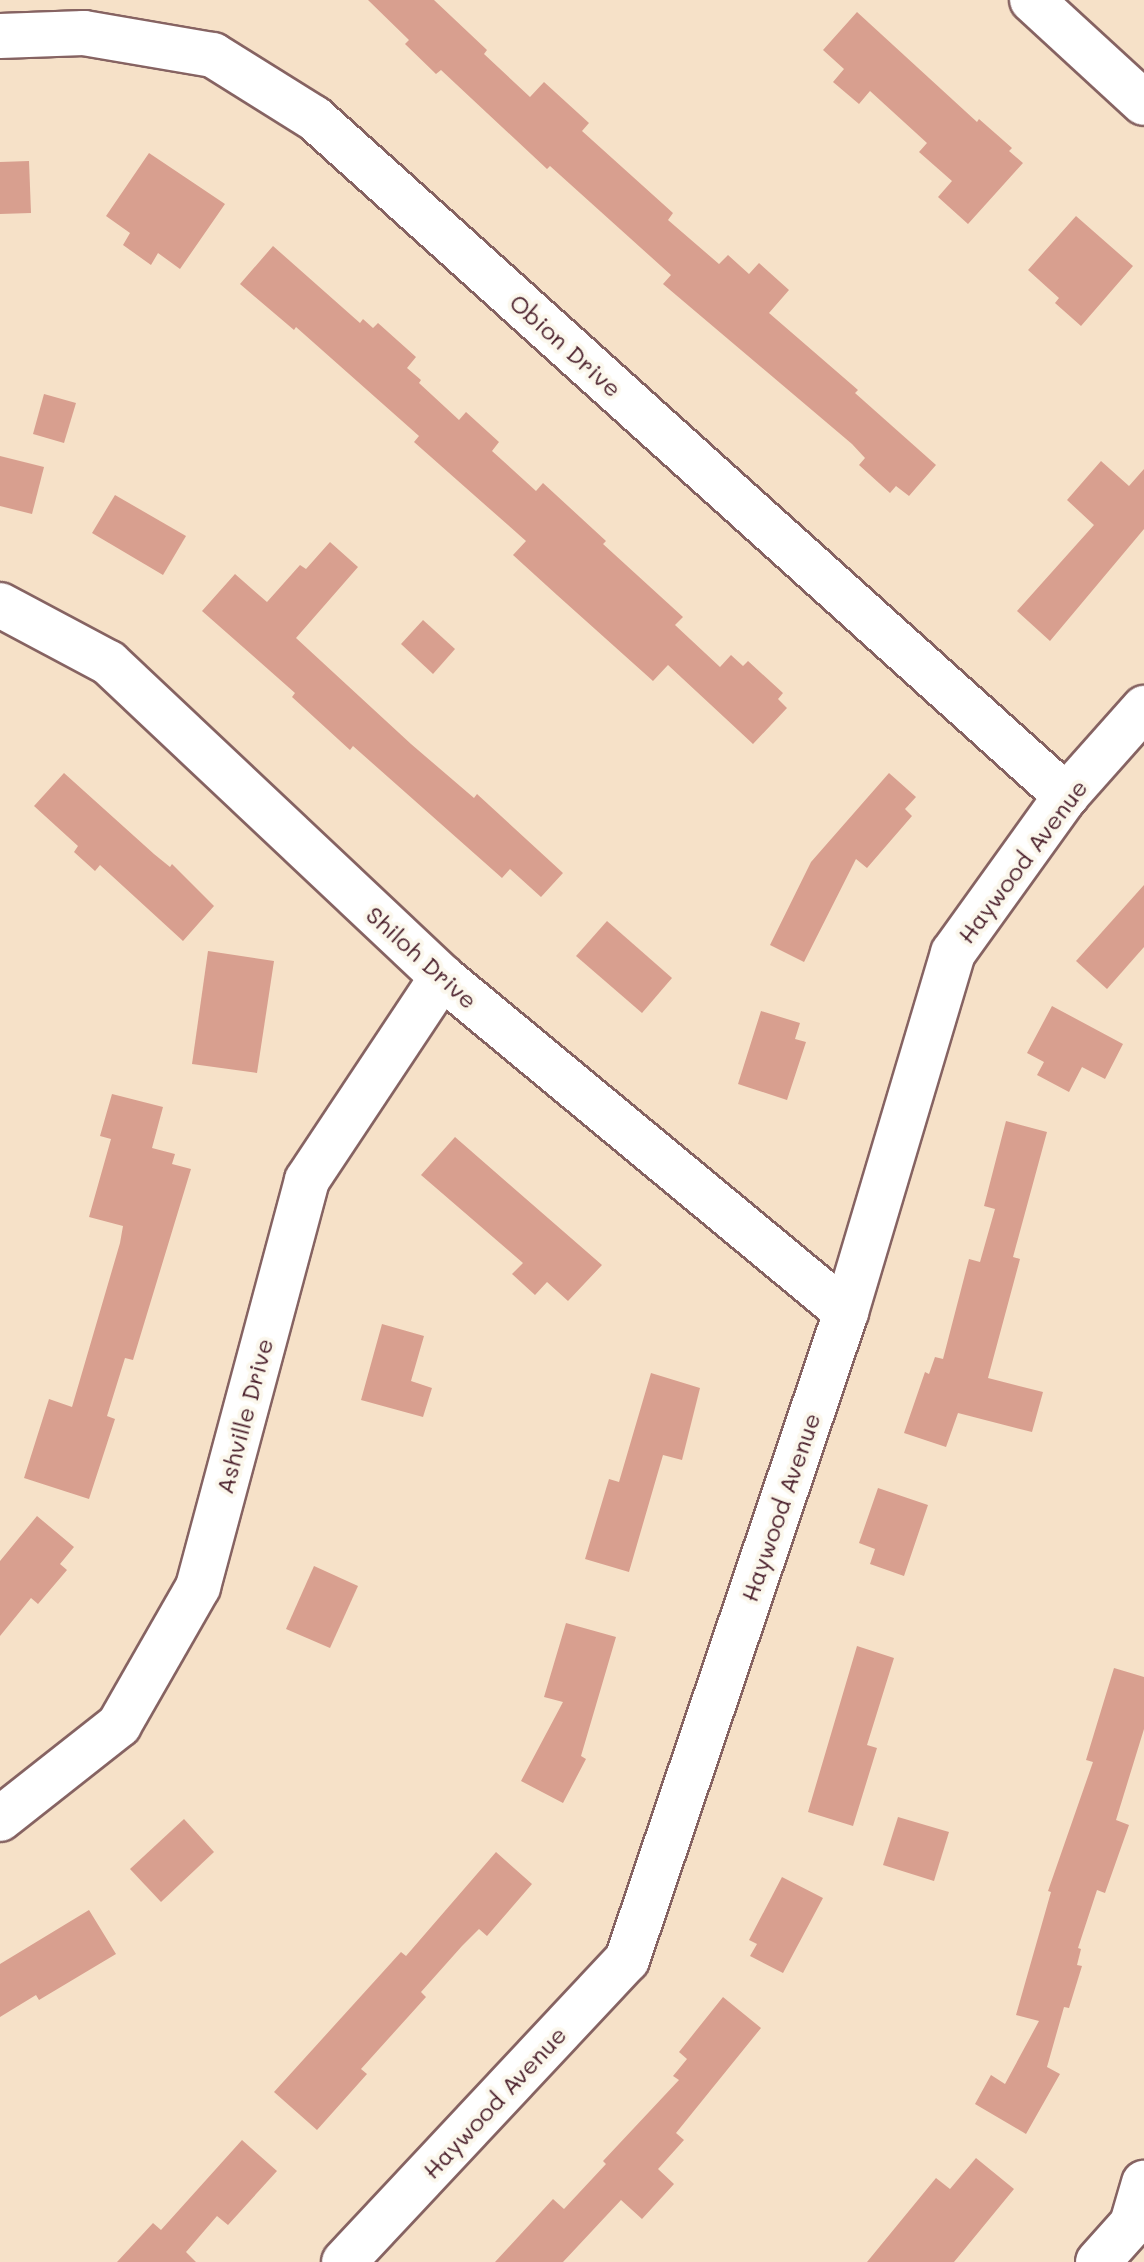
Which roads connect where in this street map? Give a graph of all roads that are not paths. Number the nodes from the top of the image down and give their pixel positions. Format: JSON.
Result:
{"nodes":[{"id":1,"x":1032,"y":0,"type":"edge"},
{"id":2,"x":0,"y":36,"type":"edge"},
{"id":3,"x":1144,"y":103,"type":"edge"},
{"id":4,"x":0,"y":605,"type":"edge"},
{"id":5,"x":1144,"y":708,"type":"edge"},
{"id":6,"x":1066,"y":796,"type":"junction"},
{"id":7,"x":442,"y":977,"type":"junction"},
{"id":8,"x":846,"y":1312,"type":"junction"},
{"id":9,"x":0,"y":1819,"type":"edge"},
{"id":10,"x":1140,"y":2209,"type":"edge"},
{"id":11,"x":344,"y":2262,"type":"edge"},
{"id":12,"x":1098,"y":2262,"type":"edge"}],
"edges":[{"from":1,"to":3,"type":"street"},
{"from":2,"to":6,"type":"street","name":"Obion Drive"},
{"from":4,"to":7,"type":"street","name":"Shiloh Drive"},
{"from":5,"to":6,"type":"street","name":"Haywood Avenue"},
{"from":6,"to":8,"type":"street","name":"Haywood Avenue"},
{"from":7,"to":8,"type":"street","name":"Shiloh Drive"},
{"from":7,"to":9,"type":"street","name":"Ashville Drive"},
{"from":8,"to":11,"type":"street","name":"Haywood Avenue"},
{"from":10,"to":12,"type":"street"}]}
